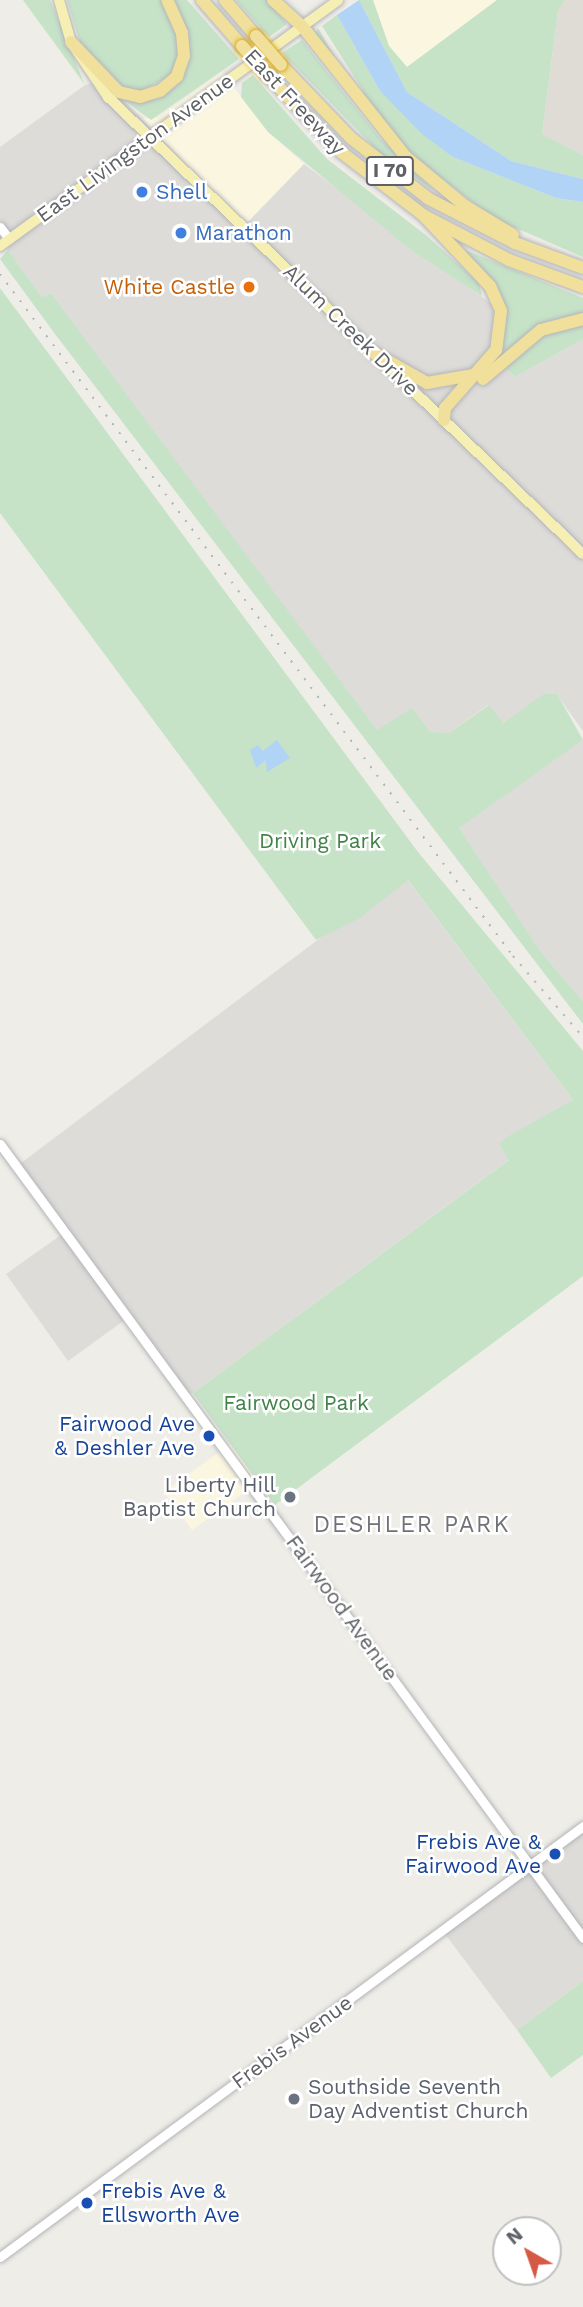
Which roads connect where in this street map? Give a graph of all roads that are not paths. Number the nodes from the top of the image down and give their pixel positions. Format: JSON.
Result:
{"nodes":[{"id":1,"x":59,"y":0,"type":"edge"},
{"id":2,"x":167,"y":0,"type":"edge"},
{"id":3,"x":202,"y":0,"type":"edge"},
{"id":4,"x":225,"y":0,"type":"edge"},
{"id":5,"x":273,"y":0,"type":"edge"},
{"id":6,"x":338,"y":0,"type":"edge"},
{"id":7,"x":302,"y":26,"type":"junction"},
{"id":8,"x":71,"y":42,"type":"junction"},
{"id":9,"x":150,"y":136,"type":"junction"},
{"id":10,"x":423,"y":215,"type":"junction"},
{"id":11,"x":0,"y":227,"type":"edge"},
{"id":12,"x":5,"y":242,"type":"edge"},
{"id":13,"x":522,"y":246,"type":"junction"},
{"id":14,"x":583,"y":268,"type":"edge"},
{"id":15,"x":583,"y":287,"type":"edge"},
{"id":16,"x":583,"y":319,"type":"edge"},
{"id":17,"x":374,"y":353,"type":"junction"},
{"id":18,"x":484,"y":366,"type":"junction"},
{"id":19,"x":444,"y":420,"type":"junction"},
{"id":20,"x":583,"y":554,"type":"edge"},
{"id":21,"x":0,"y":1144,"type":"edge"},
{"id":22,"x":583,"y":1826,"type":"edge"},
{"id":23,"x":529,"y":1866,"type":"junction"},
{"id":24,"x":583,"y":1938,"type":"edge"},
{"id":25,"x":0,"y":2258,"type":"edge"}],
"edges":[{"from":1,"to":8,"type":"main road","name":"Alum Creek Drive"},
{"from":2,"to":8,"type":"highway"},
{"from":3,"to":10,"type":"highway","name":"East Freeway","number":"I 70","bridge":true},
{"from":4,"to":13,"type":"highway","name":"East Freeway","number":"I 70","bridge":true},
{"from":5,"to":7,"type":"highway"},
{"from":6,"to":7,"type":"main road","name":"East Livingston Avenue"},
{"from":7,"to":9,"type":"main road","name":"East Livingston Avenue"},
{"from":7,"to":13,"type":"highway"},
{"from":8,"to":9,"type":"main road","name":"Alum Creek Drive"},
{"from":9,"to":12,"type":"main road","name":"East Livingston Avenue"},
{"from":9,"to":17,"type":"main road","name":"Alum Creek Drive"},
{"from":10,"to":15,"type":"highway","name":"East Freeway","number":"I 70"},
{"from":10,"to":18,"type":"highway"},
{"from":11,"to":12,"type":"street"},
{"from":13,"to":14,"type":"highway","name":"East Freeway","number":"I 70"},
{"from":16,"to":19,"type":"highway"},
{"from":17,"to":18,"type":"highway"},
{"from":17,"to":19,"type":"main road","name":"Alum Creek Drive"},
{"from":18,"to":19,"type":"highway"},
{"from":19,"to":20,"type":"main road","name":"Alum Creek Drive"},
{"from":21,"to":23,"type":"street","name":"Fairwood Avenue"},
{"from":22,"to":23,"type":"street","name":"Frebis Avenue"},
{"from":23,"to":24,"type":"street","name":"Fairwood Avenue"},
{"from":23,"to":25,"type":"street","name":"Frebis Avenue"}]}
